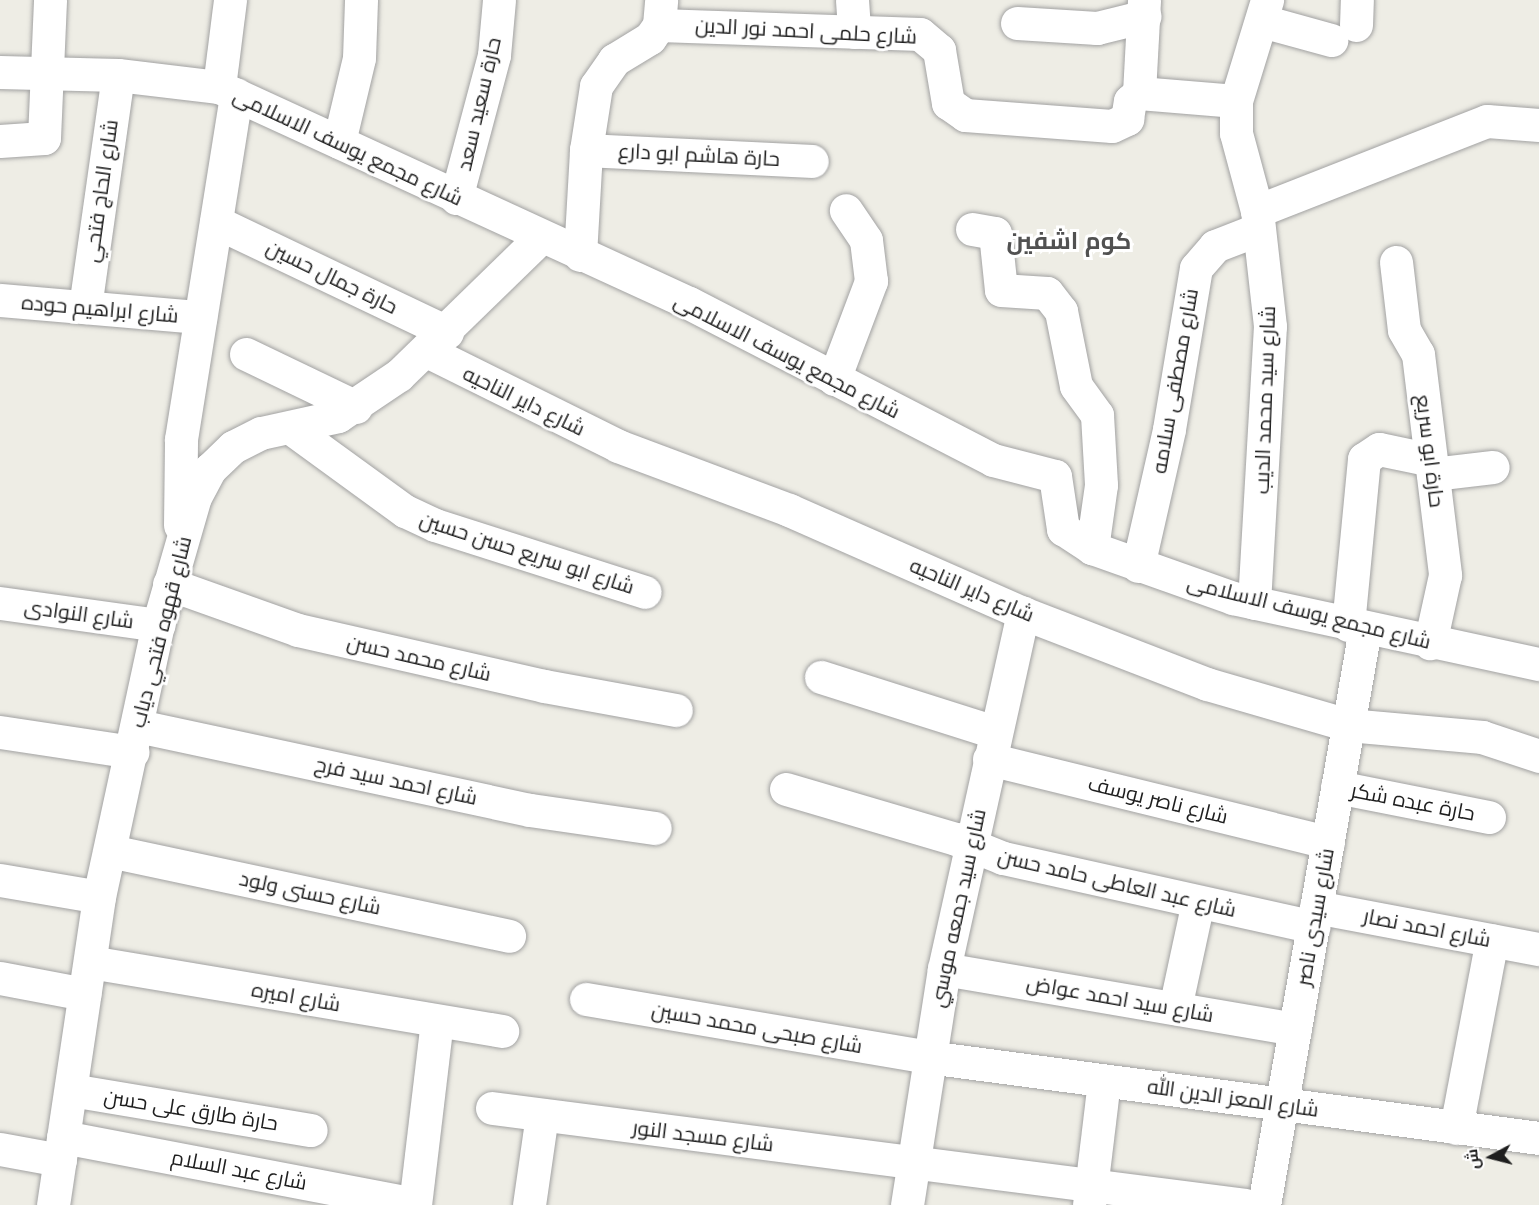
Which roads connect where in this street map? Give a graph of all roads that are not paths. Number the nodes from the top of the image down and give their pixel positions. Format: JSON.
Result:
{"nodes":[{"id":1,"x":50,"y":0,"type":"edge"},
{"id":2,"x":230,"y":0,"type":"edge"},
{"id":3,"x":361,"y":0,"type":"edge"},
{"id":4,"x":499,"y":4,"type":"edge"},
{"id":5,"x":1144,"y":8,"type":"edge"},
{"id":6,"x":1265,"y":10,"type":"edge"},
{"id":7,"x":660,"y":12,"type":"edge"},
{"id":8,"x":853,"y":16,"type":"edge"},
{"id":9,"x":1348,"y":22,"type":"edge"},
{"id":10,"x":1017,"y":23,"type":"dead end"},
{"id":11,"x":0,"y":72,"type":"edge"},
{"id":12,"x":48,"y":73,"type":"junction"},
{"id":13,"x":118,"y":75,"type":"junction"},
{"id":14,"x":227,"y":90,"type":"junction"},
{"id":15,"x":1139,"y":93,"type":"junction"},
{"id":16,"x":1236,"y":101,"type":"junction"},
{"id":17,"x":1539,"y":125,"type":"edge"},
{"id":18,"x":0,"y":141,"type":"edge"},
{"id":19,"x":339,"y":142,"type":"junction"},
{"id":20,"x":586,"y":150,"type":"junction"},
{"id":21,"x":812,"y":161,"type":"dead end"},
{"id":22,"x":456,"y":198,"type":"junction"},
{"id":23,"x":846,"y":210,"type":"dead end"},
{"id":24,"x":1256,"y":220,"type":"junction"},
{"id":25,"x":216,"y":222,"type":"junction"},
{"id":26,"x":972,"y":229,"type":"dead end"},
{"id":27,"x":540,"y":238,"type":"junction"},
{"id":28,"x":580,"y":255,"type":"junction"},
{"id":29,"x":1396,"y":262,"type":"dead end"},
{"id":30,"x":0,"y":300,"type":"edge"},
{"id":31,"x":85,"y":307,"type":"junction"},
{"id":32,"x":200,"y":317,"type":"junction"},
{"id":33,"x":437,"y":342,"type":"junction"},
{"id":34,"x":246,"y":354,"type":"dead end"},
{"id":35,"x":834,"y":379,"type":"junction"},
{"id":36,"x":356,"y":407,"type":"junction"},
{"id":37,"x":292,"y":429,"type":"junction"},
{"id":38,"x":1432,"y":467,"type":"junction"},
{"id":39,"x":1493,"y":467,"type":"dead end"},
{"id":40,"x":182,"y":541,"type":"junction"},
{"id":41,"x":1092,"y":548,"type":"junction"},
{"id":42,"x":1138,"y":566,"type":"junction"},
{"id":43,"x":169,"y":584,"type":"junction"},
{"id":44,"x":645,"y":592,"type":"dead end"},
{"id":45,"x":0,"y":603,"type":"edge"},
{"id":46,"x":1254,"y":603,"type":"junction"},
{"id":47,"x":1023,"y":613,"type":"junction"},
{"id":48,"x":158,"y":625,"type":"junction"},
{"id":49,"x":1357,"y":627,"type":"junction"},
{"id":50,"x":1430,"y":643,"type":"junction"},
{"id":51,"x":1539,"y":664,"type":"edge"},
{"id":52,"x":822,"y":677,"type":"dead end"},
{"id":53,"x":676,"y":710,"type":"dead end"},
{"id":54,"x":1348,"y":725,"type":"junction"},
{"id":55,"x":0,"y":732,"type":"edge"},
{"id":56,"x":135,"y":739,"type":"junction"},
{"id":57,"x":992,"y":745,"type":"junction"},
{"id":58,"x":1539,"y":756,"type":"edge"},
{"id":59,"x":1337,"y":787,"type":"junction"},
{"id":60,"x":786,"y":789,"type":"dead end"},
{"id":61,"x":1489,"y":817,"type":"dead end"},
{"id":62,"x":655,"y":828,"type":"dead end"},
{"id":63,"x":1328,"y":842,"type":"junction"},
{"id":64,"x":970,"y":846,"type":"junction"},
{"id":65,"x":110,"y":851,"type":"junction"},
{"id":66,"x":0,"y":880,"type":"edge"},
{"id":67,"x":99,"y":897,"type":"junction"},
{"id":68,"x":1198,"y":902,"type":"junction"},
{"id":69,"x":1314,"y":917,"type":"junction"},
{"id":70,"x":510,"y":936,"type":"dead end"},
{"id":71,"x":1492,"y":940,"type":"junction"},
{"id":72,"x":1539,"y":949,"type":"edge"},
{"id":73,"x":90,"y":962,"type":"junction"},
{"id":74,"x":944,"y":969,"type":"junction"},
{"id":75,"x":0,"y":978,"type":"edge"},
{"id":76,"x":85,"y":994,"type":"junction"},
{"id":77,"x":586,"y":999,"type":"dead end"},
{"id":78,"x":1175,"y":1008,"type":"junction"},
{"id":79,"x":437,"y":1021,"type":"junction"},
{"id":80,"x":1295,"y":1029,"type":"junction"},
{"id":81,"x":502,"y":1031,"type":"dead end"},
{"id":82,"x":928,"y":1057,"type":"junction"},
{"id":83,"x":1104,"y":1081,"type":"junction"},
{"id":84,"x":70,"y":1090,"type":"junction"},
{"id":85,"x":1282,"y":1105,"type":"junction"},
{"id":86,"x":492,"y":1108,"type":"dead end"},
{"id":87,"x":542,"y":1115,"type":"junction"},
{"id":88,"x":1456,"y":1128,"type":"junction"},
{"id":89,"x":311,"y":1130,"type":"dead end"},
{"id":90,"x":1539,"y":1138,"type":"edge"},
{"id":91,"x":0,"y":1149,"type":"edge"},
{"id":92,"x":62,"y":1149,"type":"junction"},
{"id":93,"x":914,"y":1163,"type":"junction"},
{"id":94,"x":1090,"y":1195,"type":"edge"},
{"id":95,"x":415,"y":1204,"type":"edge"},
{"id":96,"x":53,"y":1205,"type":"edge"},
{"id":97,"x":530,"y":1205,"type":"edge"},
{"id":98,"x":907,"y":1205,"type":"edge"},
{"id":99,"x":1245,"y":1205,"type":"edge"},
{"id":100,"x":1264,"y":1205,"type":"edge"}],
"edges":[{"from":1,"to":12,"type":"street"},
{"from":2,"to":14,"type":"street"},
{"from":3,"to":19,"type":"street"},
{"from":4,"to":22,"type":"street","name":"حارة سعيد سعد"},
{"from":5,"to":10,"type":"street"},
{"from":5,"to":15,"type":"street"},
{"from":6,"to":9,"type":"street"},
{"from":6,"to":16,"type":"street","name":"شارع سيد محمد الديب"},
{"from":7,"to":8,"type":"street","name":"شارع حلمى احمد نور الدين"},
{"from":7,"to":20,"type":"street"},
{"from":8,"to":15,"type":"street","name":"شارع حلمى احمد نور الدين"},
{"from":11,"to":12,"type":"street","name":"شارع مجمع يوسف الاسلامى"},
{"from":12,"to":13,"type":"street","name":"شارع مجمع يوسف الاسلامى"},
{"from":12,"to":18,"type":"street"},
{"from":13,"to":14,"type":"street","name":"شارع مجمع يوسف الاسلامى"},
{"from":13,"to":31,"type":"street","name":"شارع الحاج فتحي"},
{"from":14,"to":19,"type":"street","name":"شارع مجمع يوسف الاسلامى"},
{"from":14,"to":25,"type":"street"},
{"from":15,"to":16,"type":"street"},
{"from":16,"to":24,"type":"street","name":"شارع سيد محمد الديب"},
{"from":17,"to":24,"type":"street"},
{"from":19,"to":22,"type":"street","name":"شارع مجمع يوسف الاسلامى"},
{"from":20,"to":21,"type":"street","name":"حارة هاشم ابو دارع"},
{"from":20,"to":28,"type":"street"},
{"from":22,"to":27,"type":"street","name":"شارع مجمع يوسف الاسلامى"},
{"from":23,"to":35,"type":"street"},
{"from":24,"to":42,"type":"street","name":"شارع مصطفى سلامه"},
{"from":24,"to":46,"type":"street","name":"شارع سيد محمد الديب"},
{"from":25,"to":32,"type":"street"},
{"from":25,"to":33,"type":"street","name":"حارة جمال حسين"},
{"from":26,"to":41,"type":"street"},
{"from":27,"to":28,"type":"street","name":"شارع مجمع يوسف الاسلامى"},
{"from":27,"to":33,"type":"street","name":"شارع قهوه فتحي دياب"},
{"from":28,"to":35,"type":"street","name":"شارع مجمع يوسف الاسلامى"},
{"from":29,"to":38,"type":"street","name":"حارة ابو سريع"},
{"from":30,"to":31,"type":"street","name":"شارع ابراهيم حوده"},
{"from":31,"to":32,"type":"street","name":"شارع ابراهيم حوده"},
{"from":32,"to":40,"type":"street"},
{"from":33,"to":36,"type":"street","name":"شارع قهوه فتحي دياب"},
{"from":33,"to":47,"type":"street","name":"شارع داير الناحيه"},
{"from":34,"to":36,"type":"street"},
{"from":35,"to":41,"type":"street","name":"شارع مجمع يوسف الاسلامى"},
{"from":36,"to":37,"type":"street","name":"شارع قهوه فتحي دياب"},
{"from":37,"to":40,"type":"street","name":"شارع قهوه فتحي دياب"},
{"from":37,"to":44,"type":"street","name":"شارع ابو سريع حسن حسين"},
{"from":38,"to":39,"type":"street"},
{"from":38,"to":49,"type":"street","name":"شارع سيدى ناصر"},
{"from":38,"to":50,"type":"street","name":"حارة ابو سريع"},
{"from":40,"to":43,"type":"street","name":"شارع قهوه فتحي دياب"},
{"from":41,"to":42,"type":"street","name":"شارع مجمع يوسف الاسلامى"},
{"from":42,"to":46,"type":"street","name":"شارع مجمع يوسف الاسلامى"},
{"from":43,"to":48,"type":"street","name":"شارع قهوه فتحي دياب"},
{"from":43,"to":53,"type":"street","name":"شارع محمد حسن"},
{"from":45,"to":48,"type":"street","name":"شارع النوادى"},
{"from":46,"to":49,"type":"street","name":"شارع مجمع يوسف الاسلامى"},
{"from":47,"to":54,"type":"street","name":"شارع داير الناحيه"},
{"from":47,"to":57,"type":"street","name":"شارع سيد جمعه موسي"},
{"from":48,"to":56,"type":"street","name":"شارع قهوه فتحي دياب"},
{"from":49,"to":50,"type":"street","name":"شارع مجمع يوسف الاسلامى"},
{"from":49,"to":54,"type":"street","name":"شارع سيدى ناصر"},
{"from":50,"to":51,"type":"street","name":"شارع مجمع يوسف الاسلامى"},
{"from":52,"to":57,"type":"street","name":"شارع ناصر يوسف"},
{"from":54,"to":58,"type":"street","name":"شارع داير الناحيه"},
{"from":54,"to":59,"type":"street","name":"شارع سيدى ناصر"},
{"from":55,"to":56,"type":"street","name":"شارع احمد سيد فرح"},
{"from":56,"to":62,"type":"street","name":"شارع احمد سيد فرح"},
{"from":56,"to":65,"type":"street","name":"شارع قهوه فتحي دياب"},
{"from":57,"to":63,"type":"street","name":"شارع ناصر يوسف"},
{"from":57,"to":64,"type":"street","name":"شارع سيد جمعه موسي"},
{"from":59,"to":61,"type":"street","name":"حارة عبده شكر"},
{"from":59,"to":63,"type":"street","name":"شارع سيدى ناصر"},
{"from":60,"to":64,"type":"street","name":"شارع عبد العاطى حامد حسن"},
{"from":63,"to":69,"type":"street","name":"شارع سيدى ناصر"},
{"from":64,"to":68,"type":"street","name":"شارع عبد العاطى حامد حسن"},
{"from":64,"to":74,"type":"street","name":"شارع سيد جمعه موسي"},
{"from":65,"to":67,"type":"street","name":"شارع قهوه فتحي دياب"},
{"from":65,"to":70,"type":"street","name":"شارع حسنى ولود"},
{"from":66,"to":67,"type":"street"},
{"from":67,"to":73,"type":"street","name":"شارع قهوه فتحي دياب"},
{"from":68,"to":69,"type":"street","name":"شارع عبد العاطى حامد حسن"},
{"from":68,"to":78,"type":"street"},
{"from":69,"to":71,"type":"street","name":"شارع احمد نصار"},
{"from":69,"to":80,"type":"street","name":"شارع سيدى ناصر"},
{"from":71,"to":72,"type":"street","name":"شارع احمد نصار"},
{"from":71,"to":88,"type":"street"},
{"from":73,"to":76,"type":"street","name":"شارع قهوه فتحي دياب"},
{"from":73,"to":79,"type":"street","name":"شارع اميره"},
{"from":74,"to":78,"type":"street","name":"شارع سيد احمد عواض"},
{"from":74,"to":82,"type":"street","name":"شارع سيد جمعه موسي"},
{"from":75,"to":76,"type":"street"},
{"from":76,"to":84,"type":"street","name":"شارع قهوه فتحي دياب"},
{"from":77,"to":82,"type":"street","name":"شارع صبحى محمد حسين"},
{"from":78,"to":80,"type":"street","name":"شارع سيد احمد عواض"},
{"from":79,"to":81,"type":"street","name":"شارع اميره"},
{"from":79,"to":95,"type":"street"},
{"from":80,"to":85,"type":"street","name":"شارع سيدى ناصر"},
{"from":82,"to":83,"type":"street","name":"شارع المعز الدين الله"},
{"from":82,"to":93,"type":"street","name":"شارع سيد جمعه موسي"},
{"from":83,"to":85,"type":"street","name":"شارع المعز الدين الله"},
{"from":83,"to":94,"type":"street"},
{"from":84,"to":89,"type":"street","name":"حارة طارق على حسن"},
{"from":84,"to":92,"type":"street","name":"شارع قهوه فتحي دياب"},
{"from":85,"to":88,"type":"street","name":"شارع المعز الدين الله"},
{"from":85,"to":100,"type":"street","name":"شارع سيدى ناصر"},
{"from":86,"to":87,"type":"street","name":"شارع مسجد النور"},
{"from":87,"to":93,"type":"street","name":"شارع مسجد النور"},
{"from":87,"to":97,"type":"street"},
{"from":88,"to":90,"type":"street","name":"شارع المعز الدين الله"},
{"from":91,"to":92,"type":"street","name":"شارع عبد السلام"},
{"from":92,"to":95,"type":"street","name":"شارع عبد السلام"},
{"from":92,"to":96,"type":"street","name":"شارع قهوه فتحي دياب"},
{"from":93,"to":94,"type":"street","name":"شارع مسجد النور"},
{"from":93,"to":98,"type":"street","name":"شارع سيد جمعه موسي"},
{"from":94,"to":99,"type":"street","name":"شارع مسجد النور"}]}
